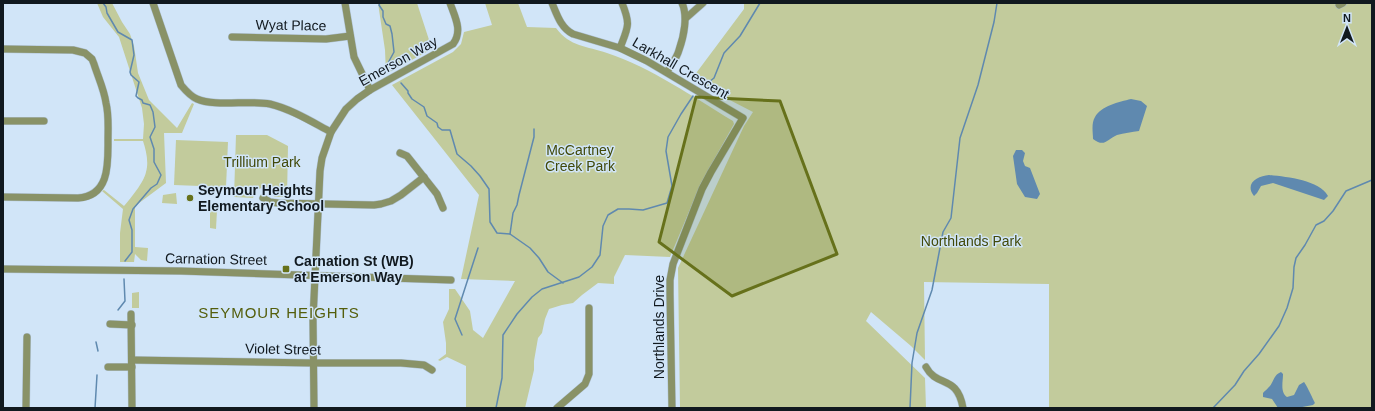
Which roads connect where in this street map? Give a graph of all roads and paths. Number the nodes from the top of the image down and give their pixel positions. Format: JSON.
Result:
{"nodes":[{"id":1,"x":153,"y":3,"type":"edge"},
{"id":2,"x":345,"y":3,"type":"edge"},
{"id":3,"x":450,"y":3,"type":"edge"},
{"id":4,"x":552,"y":3,"type":"edge"},
{"id":5,"x":622,"y":3,"type":"edge"},
{"id":6,"x":682,"y":3,"type":"edge"},
{"id":7,"x":703,"y":3,"type":"edge"},
{"id":8,"x":686,"y":18,"type":"junction"},
{"id":9,"x":350,"y":36,"type":"junction"},
{"id":10,"x":232,"y":37,"type":"dead end"},
{"id":11,"x":620,"y":48,"type":"junction"},
{"id":12,"x":3,"y":49,"type":"edge"},
{"id":13,"x":667,"y":72,"type":"junction"},
{"id":14,"x":370,"y":90,"type":"junction"},
{"id":15,"x":743,"y":118,"type":"joint"},
{"id":16,"x":3,"y":121,"type":"edge"},
{"id":17,"x":44,"y":121,"type":"dead end"},
{"id":18,"x":331,"y":132,"type":"junction"},
{"id":19,"x":400,"y":153,"type":"dead end"},
{"id":20,"x":424,"y":177,"type":"junction"},
{"id":21,"x":3,"y":197,"type":"edge"},
{"id":22,"x":263,"y":198,"type":"dead end"},
{"id":23,"x":319,"y":204,"type":"junction"},
{"id":24,"x":443,"y":208,"type":"dead end"},
{"id":25,"x":3,"y":269,"type":"edge"},
{"id":26,"x":316,"y":275,"type":"junction"},
{"id":27,"x":451,"y":280,"type":"dead end"},
{"id":28,"x":589,"y":308,"type":"dead end"},
{"id":29,"x":131,"y":314,"type":"dead end"},
{"id":30,"x":110,"y":324,"type":"dead end"},
{"id":31,"x":132,"y":325,"type":"junction"},
{"id":32,"x":27,"y":337,"type":"dead end"},
{"id":33,"x":132,"y":360,"type":"junction"},
{"id":34,"x":313,"y":364,"type":"junction"},
{"id":35,"x":108,"y":367,"type":"dead end"},
{"id":36,"x":132,"y":367,"type":"junction"},
{"id":37,"x":926,"y":367,"type":"dead end"},
{"id":38,"x":432,"y":370,"type":"dead end"},
{"id":39,"x":26,"y":408,"type":"edge"},
{"id":40,"x":132,"y":408,"type":"edge"},
{"id":41,"x":314,"y":408,"type":"edge"},
{"id":42,"x":557,"y":408,"type":"edge"},
{"id":43,"x":672,"y":408,"type":"edge"},
{"id":44,"x":963,"y":408,"type":"edge"}],
"edges":[{"from":1,"to":18,"type":"street"},
{"from":2,"to":9,"type":"street"},
{"from":3,"to":14,"type":"street","name":"Emerson Way"},
{"from":4,"to":11,"type":"street","name":"Larkhall Crescent"},
{"from":5,"to":11,"type":"street"},
{"from":6,"to":8,"type":"street"},
{"from":7,"to":8,"type":"street"},
{"from":8,"to":13,"type":"street"},
{"from":9,"to":10,"type":"street","name":"Wyat Place"},
{"from":9,"to":14,"type":"street"},
{"from":11,"to":13,"type":"street","name":"Larkhall Crescent"},
{"from":12,"to":21,"type":"street"},
{"from":13,"to":15,"type":"street","name":"Larkhall Crescent"},
{"from":14,"to":18,"type":"street","name":"Emerson Way"},
{"from":15,"to":43,"type":"street","name":"Northlands Drive"},
{"from":16,"to":17,"type":"street"},
{"from":18,"to":23,"type":"street","name":"Emerson Way"},
{"from":19,"to":20,"type":"street"},
{"from":20,"to":23,"type":"street"},
{"from":20,"to":24,"type":"street"},
{"from":22,"to":23,"type":"street"},
{"from":23,"to":26,"type":"street","name":"Emerson Way"},
{"from":25,"to":26,"type":"street","name":"Carnation Street"},
{"from":26,"to":27,"type":"street","name":"Carnation Street"},
{"from":26,"to":34,"type":"street","name":"Emerson Way"},
{"from":28,"to":42,"type":"street"},
{"from":29,"to":31,"type":"street"},
{"from":30,"to":31,"type":"street"},
{"from":31,"to":33,"type":"street"},
{"from":32,"to":39,"type":"street"},
{"from":33,"to":34,"type":"street","name":"Violet Street"},
{"from":33,"to":36,"type":"street"},
{"from":34,"to":38,"type":"street","name":"Violet Street"},
{"from":34,"to":41,"type":"street","name":"Emerson Way"},
{"from":35,"to":36,"type":"street"},
{"from":36,"to":40,"type":"street"},
{"from":37,"to":44,"type":"street"}]}
